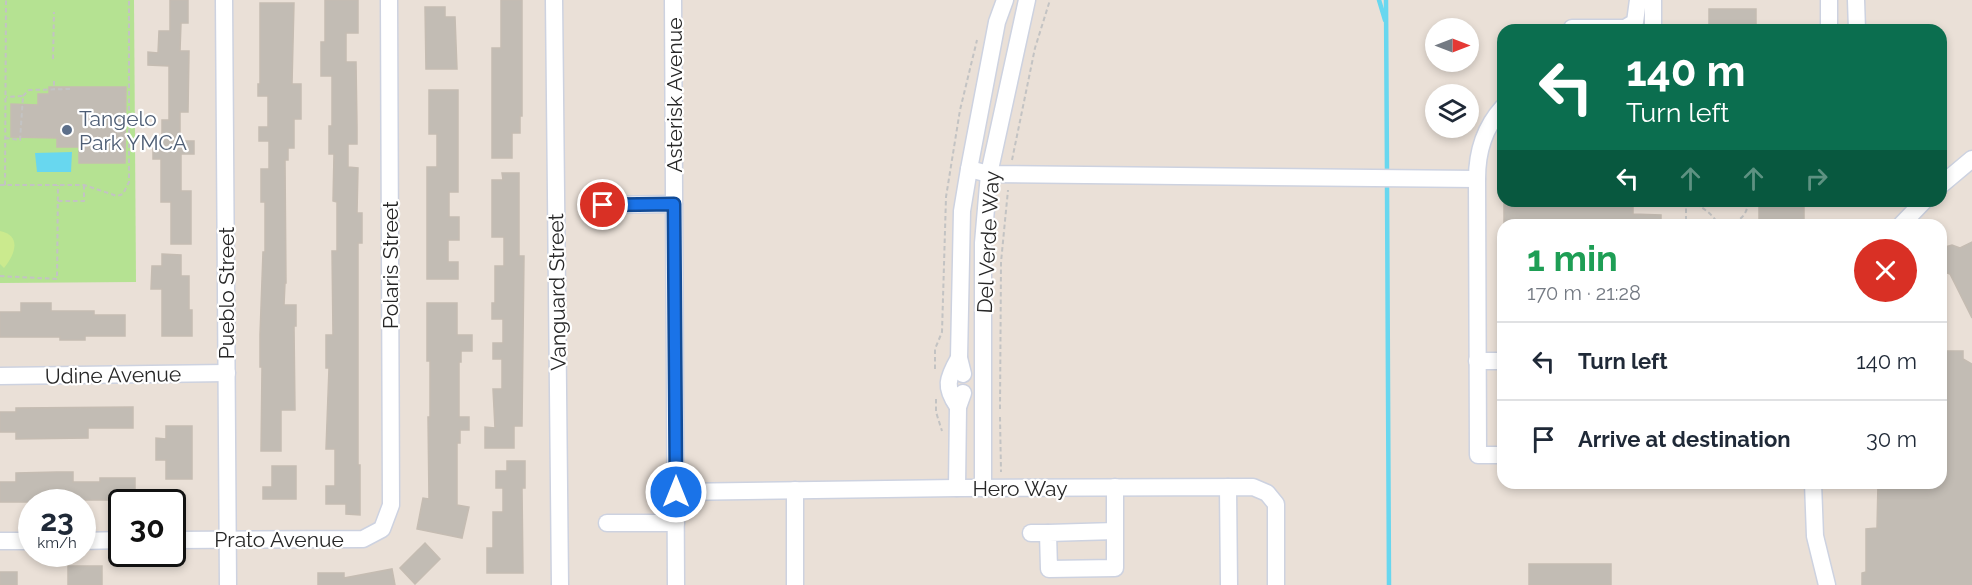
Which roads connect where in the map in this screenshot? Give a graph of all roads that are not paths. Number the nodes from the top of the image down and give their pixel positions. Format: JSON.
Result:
{"nodes":[{"id":1,"x":224,"y":0,"type":"edge"},
{"id":2,"x":389,"y":0,"type":"edge"},
{"id":3,"x":554,"y":0,"type":"edge"},
{"id":4,"x":673,"y":0,"type":"edge"},
{"id":5,"x":1005,"y":0,"type":"edge"},
{"id":6,"x":1027,"y":0,"type":"edge"},
{"id":7,"x":1638,"y":0,"type":"edge"},
{"id":8,"x":1653,"y":0,"type":"edge"},
{"id":9,"x":1829,"y":0,"type":"edge"},
{"id":10,"x":1856,"y":0,"type":"edge"},
{"id":11,"x":1632,"y":24,"type":"edge"},
{"id":12,"x":1653,"y":24,"type":"edge"},
{"id":13,"x":1829,"y":24,"type":"edge"},
{"id":14,"x":1857,"y":24,"type":"edge"},
{"id":15,"x":1497,"y":114,"type":"edge"},
{"id":16,"x":1972,"y":159,"type":"edge"},
{"id":17,"x":969,"y":169,"type":"junction"},
{"id":18,"x":989,"y":174,"type":"junction"},
{"id":19,"x":1477,"y":179,"type":"junction"},
{"id":20,"x":1947,"y":180,"type":"edge"},
{"id":21,"x":674,"y":204,"type":"junction"},
{"id":22,"x":603,"y":205,"type":"dead end"},
{"id":23,"x":1918,"y":207,"type":"edge"},
{"id":24,"x":1907,"y":219,"type":"edge"},
{"id":25,"x":983,"y":358,"type":"junction"},
{"id":26,"x":1477,"y":361,"type":"junction"},
{"id":27,"x":1497,"y":361,"type":"edge"},
{"id":28,"x":961,"y":366,"type":"junction"},
{"id":29,"x":227,"y":373,"type":"junction"},
{"id":30,"x":0,"y":376,"type":"edge"},
{"id":31,"x":1497,"y":455,"type":"edge"},
{"id":32,"x":1114,"y":487,"type":"junction"},
{"id":33,"x":1228,"y":487,"type":"junction"},
{"id":34,"x":957,"y":488,"type":"junction"},
{"id":35,"x":983,"y":488,"type":"junction"},
{"id":36,"x":1813,"y":489,"type":"edge"},
{"id":37,"x":795,"y":490,"type":"junction"},
{"id":38,"x":676,"y":492,"type":"junction"},
{"id":39,"x":607,"y":523,"type":"dead end"},
{"id":40,"x":676,"y":523,"type":"junction"},
{"id":41,"x":382,"y":528,"type":"joint"},
{"id":42,"x":1115,"y":531,"type":"junction"},
{"id":43,"x":1031,"y":533,"type":"dead end"},
{"id":44,"x":1048,"y":533,"type":"junction"},
{"id":45,"x":228,"y":539,"type":"junction"},
{"id":46,"x":186,"y":540,"type":"edge"},
{"id":47,"x":0,"y":541,"type":"edge"},
{"id":48,"x":18,"y":541,"type":"edge"},
{"id":49,"x":228,"y":585,"type":"edge"},
{"id":50,"x":560,"y":585,"type":"edge"},
{"id":51,"x":676,"y":585,"type":"edge"},
{"id":52,"x":795,"y":585,"type":"edge"},
{"id":53,"x":1229,"y":585,"type":"edge"},
{"id":54,"x":1276,"y":585,"type":"edge"},
{"id":55,"x":1827,"y":585,"type":"edge"}],
"edges":[{"from":1,"to":29,"type":"street","name":"Pueblo Street"},
{"from":2,"to":41,"type":"street","name":"Polaris Street"},
{"from":3,"to":50,"type":"street","name":"Vanguard Street"},
{"from":4,"to":21,"type":"street","name":"Asterisk Avenue"},
{"from":5,"to":17,"type":"street","name":"Del Verde Way"},
{"from":6,"to":18,"type":"street","name":"Del Verde Way"},
{"from":7,"to":11,"type":"street"},
{"from":8,"to":12,"type":"street"},
{"from":9,"to":13,"type":"street"},
{"from":10,"to":14,"type":"street"},
{"from":15,"to":19,"type":"street"},
{"from":16,"to":20,"type":"street"},
{"from":17,"to":18,"type":"street"},
{"from":17,"to":28,"type":"street","name":"Del Verde Way"},
{"from":18,"to":19,"type":"street"},
{"from":18,"to":25,"type":"street","name":"Del Verde Way"},
{"from":19,"to":26,"type":"street"},
{"from":21,"to":22,"type":"street"},
{"from":21,"to":38,"type":"street","name":"Asterisk Avenue"},
{"from":23,"to":24,"type":"street"},
{"from":25,"to":28,"type":"street"},
{"from":25,"to":35,"type":"street","name":"Del Verde Way"},
{"from":26,"to":27,"type":"street"},
{"from":26,"to":31,"type":"street"},
{"from":28,"to":34,"type":"street","name":"Del Verde Way"},
{"from":29,"to":30,"type":"street","name":"Udine Avenue"},
{"from":29,"to":45,"type":"street","name":"Pueblo Street"},
{"from":32,"to":33,"type":"street","name":"Hero Way"},
{"from":32,"to":35,"type":"street","name":"Hero Way"},
{"from":32,"to":42,"type":"street"},
{"from":33,"to":53,"type":"street"},
{"from":33,"to":54,"type":"street","name":"Hero Way"},
{"from":34,"to":35,"type":"street","name":"Hero Way"},
{"from":34,"to":37,"type":"street","name":"Hero Way"},
{"from":36,"to":55,"type":"street"},
{"from":37,"to":38,"type":"street","name":"Hero Way"},
{"from":37,"to":52,"type":"street"},
{"from":38,"to":40,"type":"street","name":"Asterisk Avenue"},
{"from":39,"to":40,"type":"street"},
{"from":40,"to":51,"type":"street","name":"Asterisk Avenue"},
{"from":41,"to":45,"type":"street","name":"Prato Avenue"},
{"from":42,"to":44,"type":"street"},
{"from":42,"to":44,"type":"street"},
{"from":43,"to":44,"type":"street"},
{"from":45,"to":46,"type":"street","name":"Prato Avenue"},
{"from":45,"to":49,"type":"street","name":"Pueblo Street"},
{"from":47,"to":48,"type":"street"}]}
